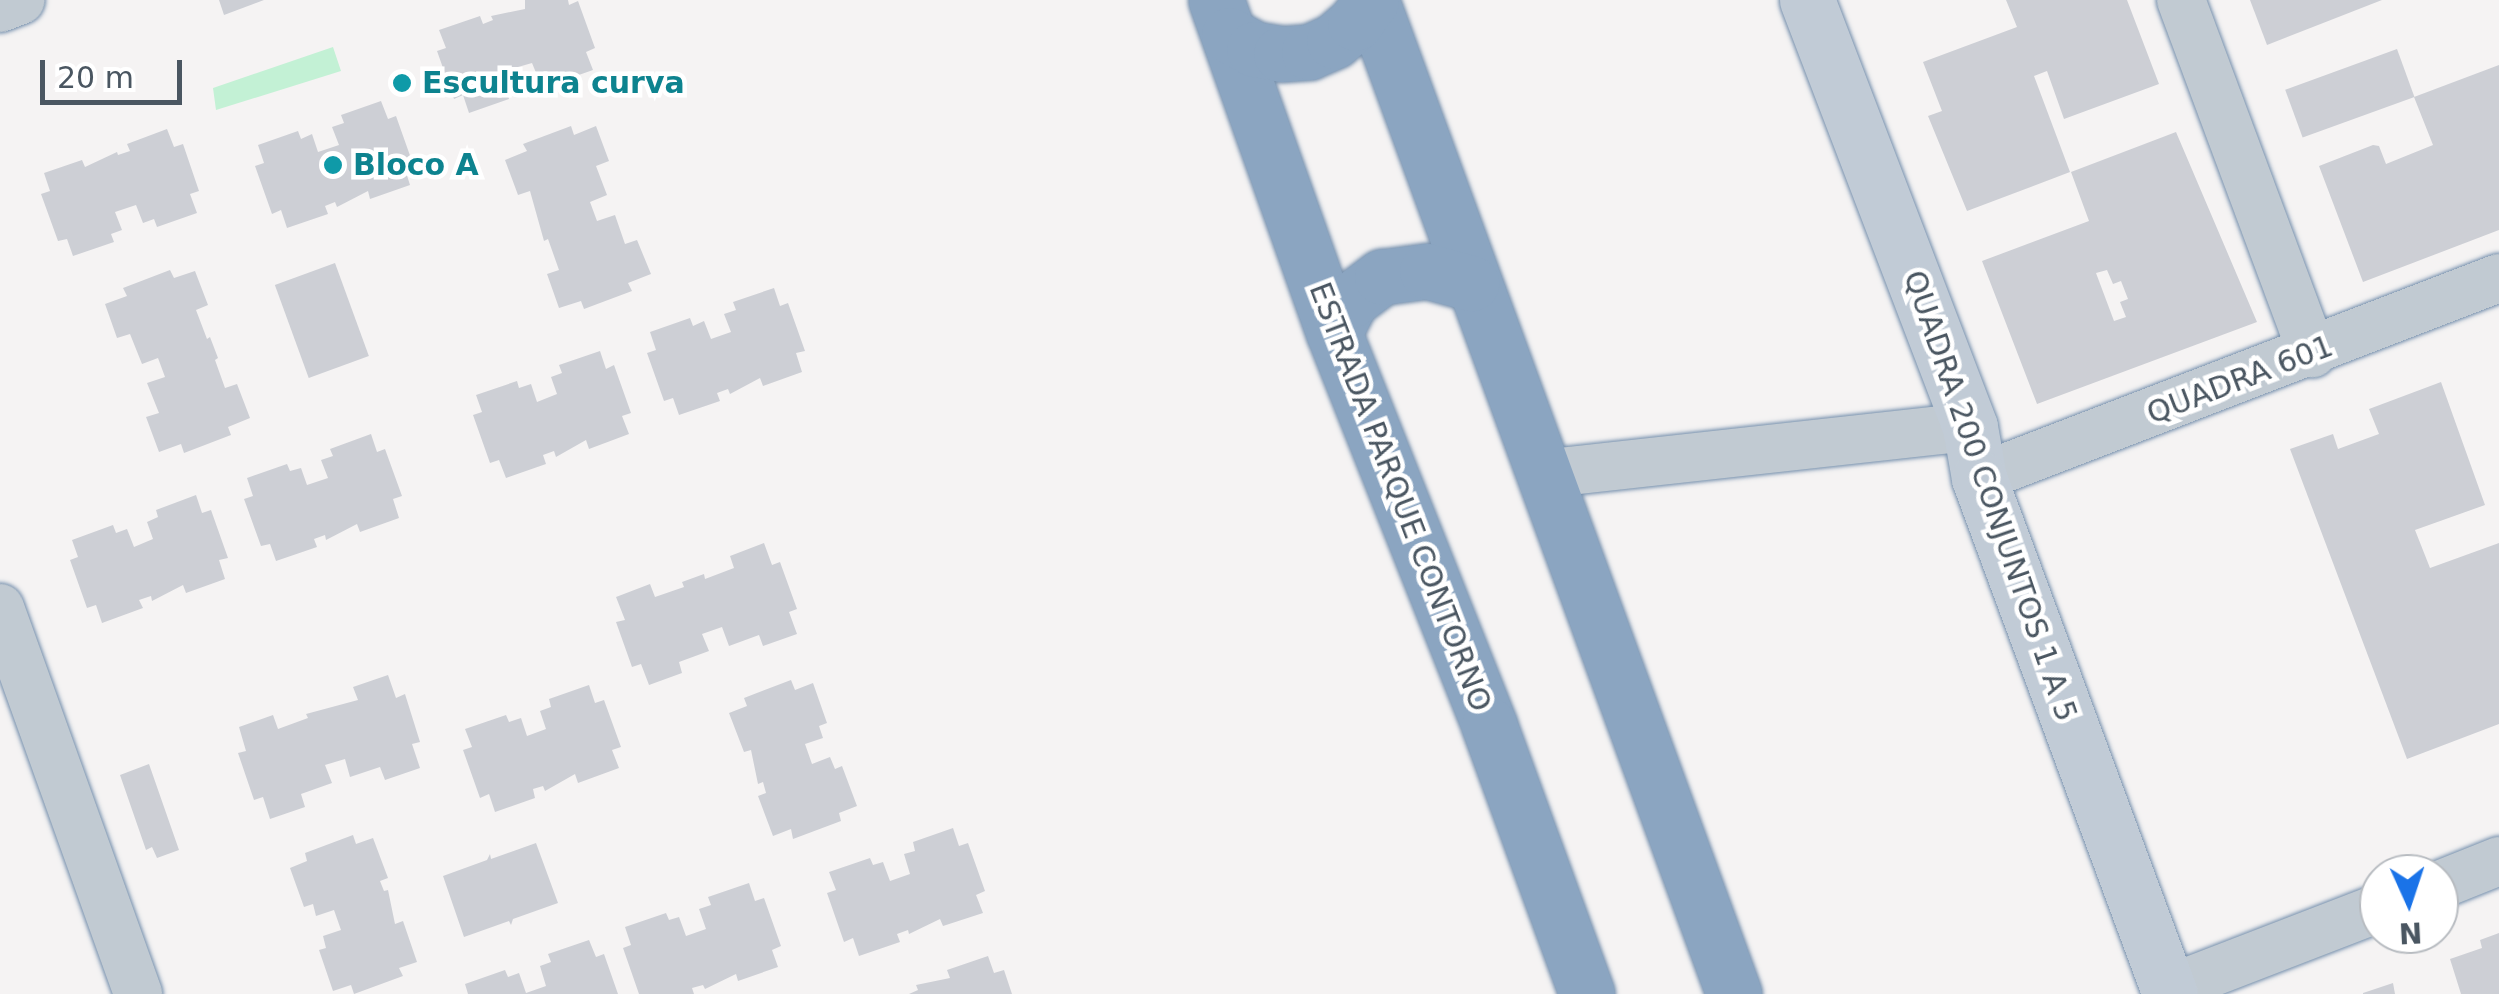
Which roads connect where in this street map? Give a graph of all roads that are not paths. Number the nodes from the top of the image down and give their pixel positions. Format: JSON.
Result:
{"nodes":[{"id":1,"x":22,"y":0,"type":"edge"},
{"id":2,"x":1371,"y":0,"type":"edge"},
{"id":3,"x":1807,"y":0,"type":"edge"},
{"id":4,"x":2181,"y":0,"type":"edge"},
{"id":5,"x":0,"y":8,"type":"edge"},
{"id":6,"x":1222,"y":17,"type":"edge"},
{"id":7,"x":2499,"y":278,"type":"edge"},
{"id":8,"x":1471,"y":282,"type":"junction"},
{"id":9,"x":1334,"y":333,"type":"junction"},
{"id":10,"x":2312,"y":353,"type":"junction"},
{"id":11,"x":1975,"y":453,"type":"junction"},
{"id":12,"x":1542,"y":474,"type":"junction"},
{"id":13,"x":0,"y":608,"type":"edge"},
{"id":14,"x":2499,"y":862,"type":"edge"},
{"id":15,"x":2459,"y":877,"type":"edge"},
{"id":16,"x":2359,"y":916,"type":"edge"},
{"id":17,"x":2170,"y":992,"type":"edge"},
{"id":18,"x":138,"y":994,"type":"edge"},
{"id":19,"x":1588,"y":994,"type":"edge"},
{"id":20,"x":1734,"y":994,"type":"edge"}],
"edges":[{"from":1,"to":5,"type":"street"},
{"from":2,"to":6,"type":"highway"},
{"from":2,"to":8,"type":"highway"},
{"from":3,"to":11,"type":"street","name":"QUADRA 200 CONJUNTOS 1 A 5"},
{"from":4,"to":10,"type":"street"},
{"from":6,"to":9,"type":"highway","name":"ESTRADA PARQUE CONTORNO"},
{"from":7,"to":10,"type":"street","name":"QUADRA 601"},
{"from":8,"to":9,"type":"highway"},
{"from":8,"to":12,"type":"highway"},
{"from":9,"to":19,"type":"highway","name":"ESTRADA PARQUE CONTORNO"},
{"from":10,"to":11,"type":"street","name":"QUADRA 601"},
{"from":11,"to":12,"type":"street","name":"QUADRA 601"},
{"from":11,"to":17,"type":"street","name":"QUADRA 200 CONJUNTOS 1 A 5"},
{"from":12,"to":20,"type":"highway"},
{"from":13,"to":18,"type":"street"},
{"from":14,"to":15,"type":"street"},
{"from":16,"to":17,"type":"street"}]}
